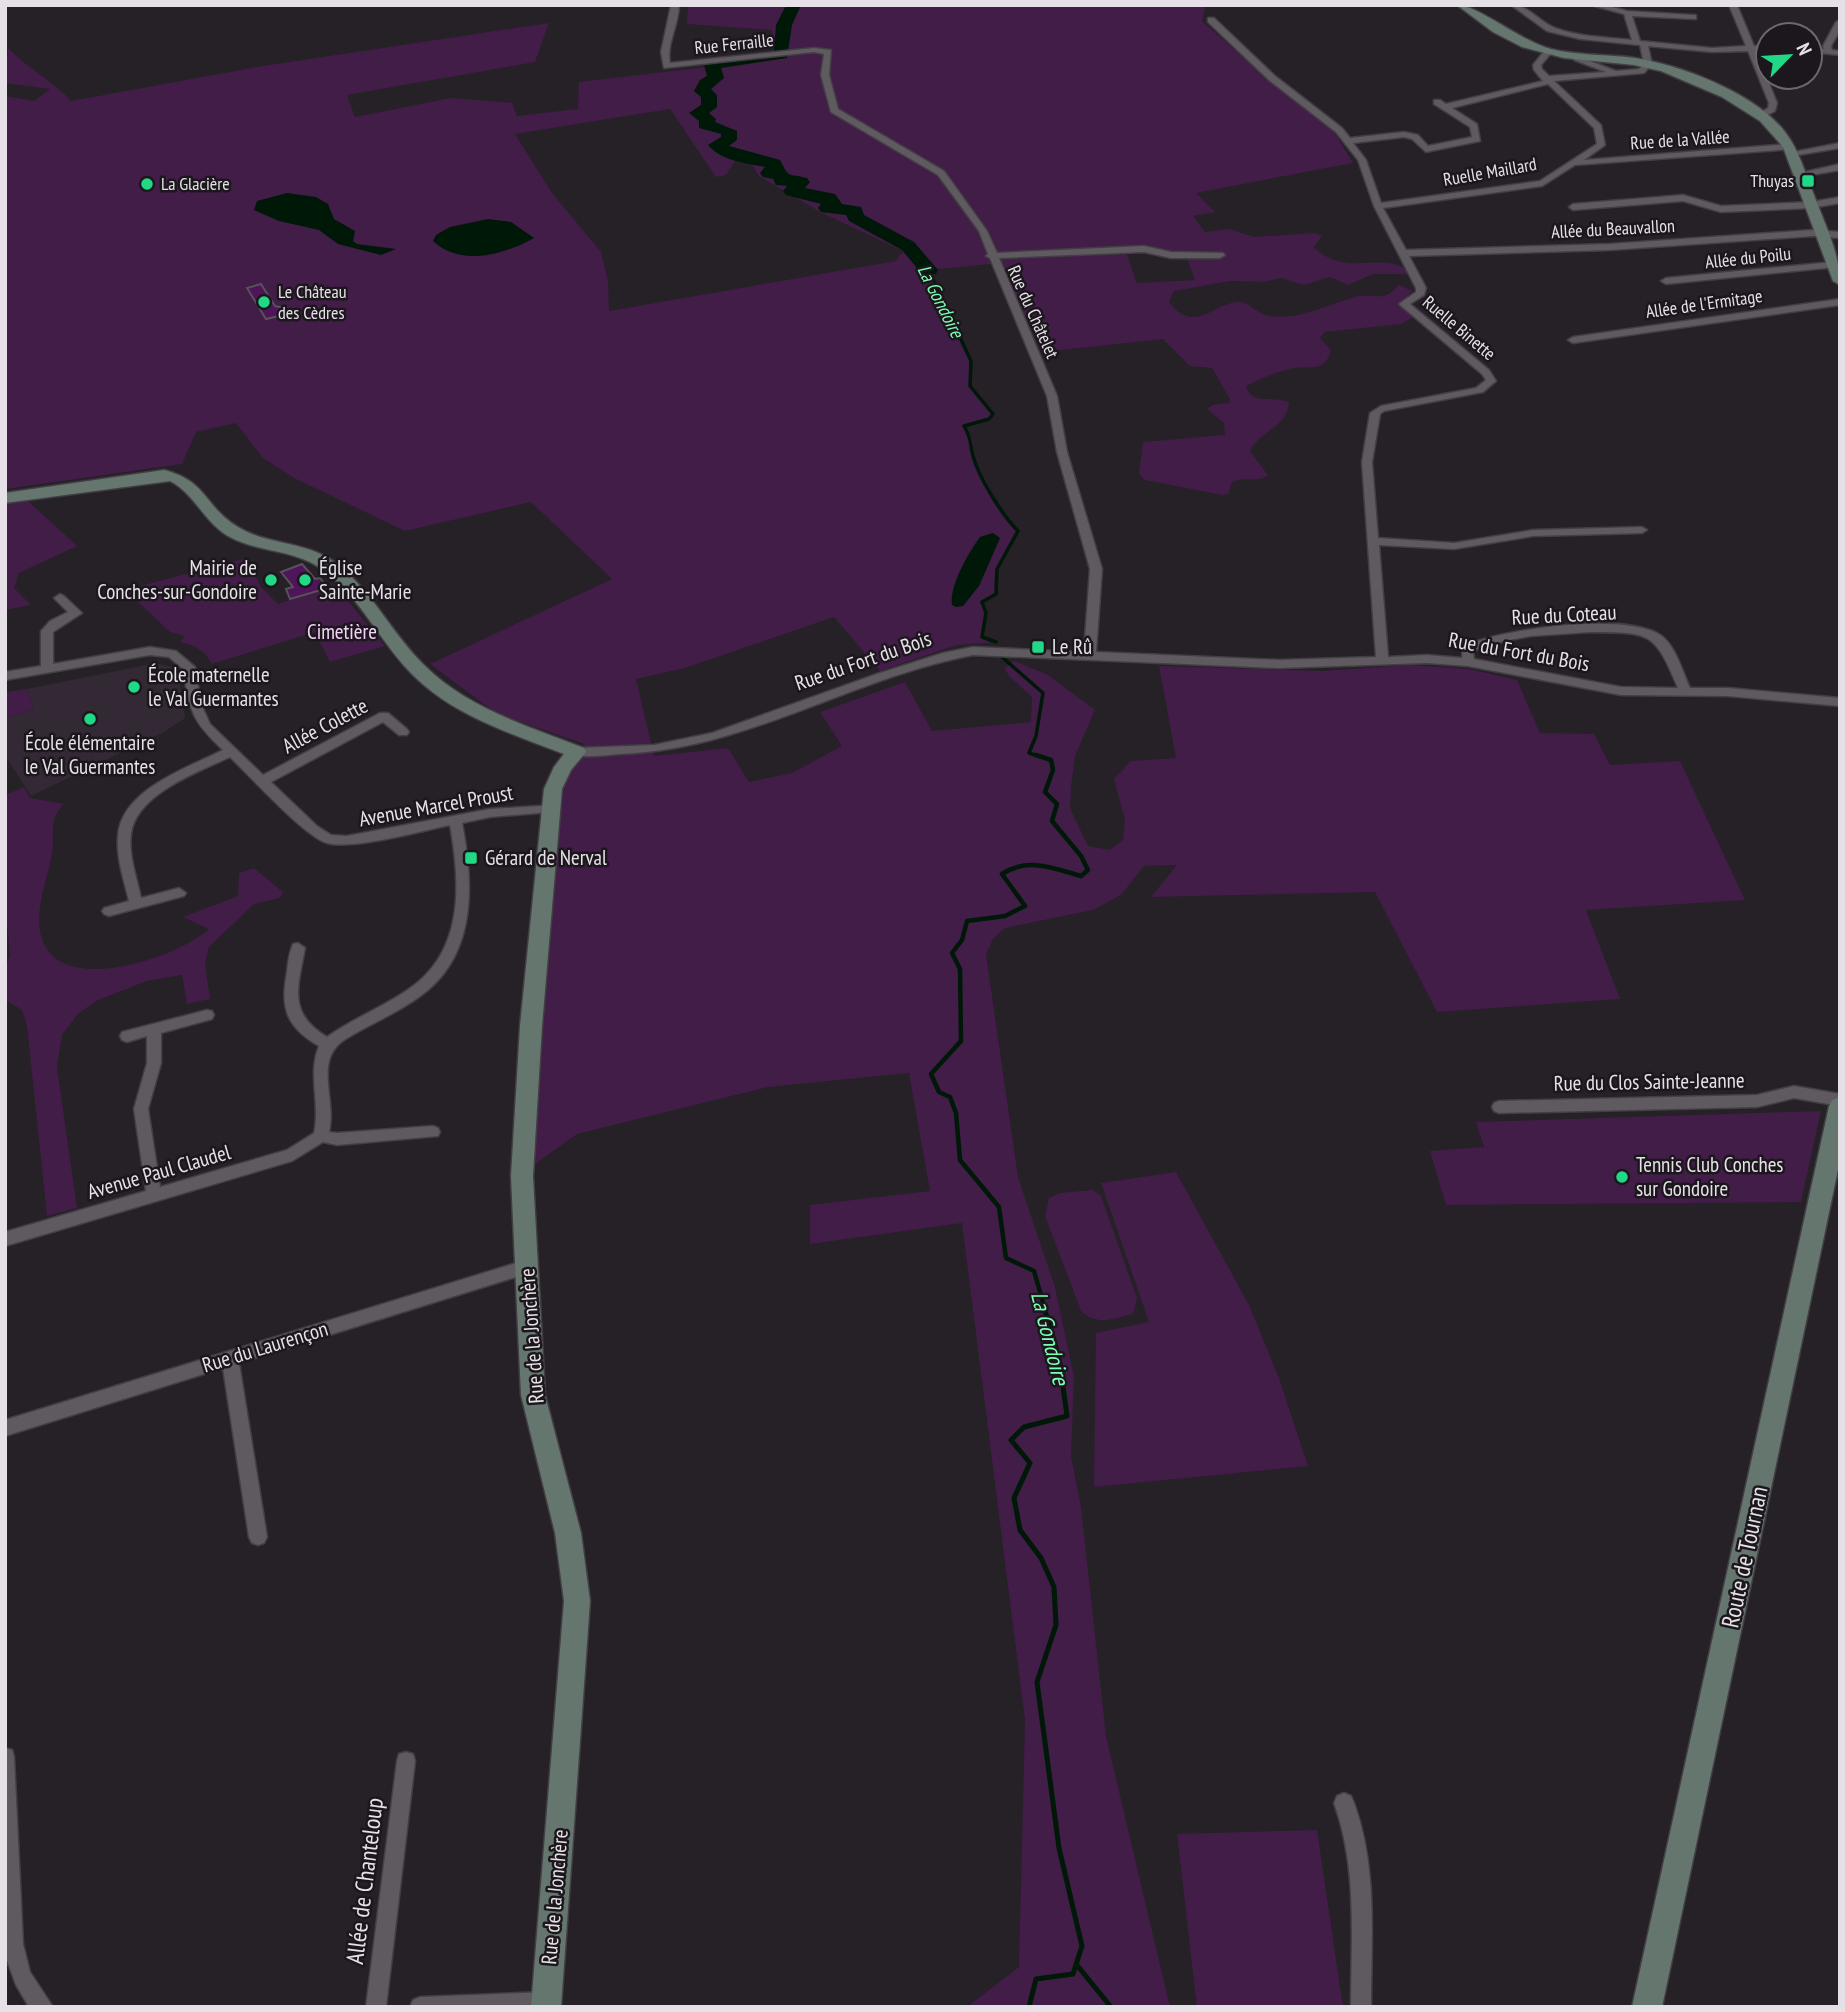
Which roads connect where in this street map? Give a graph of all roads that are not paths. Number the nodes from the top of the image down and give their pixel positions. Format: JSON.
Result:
{"nodes":[{"id":1,"x":675,"y":5,"type":"edge"},
{"id":2,"x":1462,"y":5,"type":"edge"},
{"id":3,"x":1515,"y":5,"type":"edge"},
{"id":4,"x":1595,"y":5,"type":"edge"},
{"id":5,"x":1733,"y":5,"type":"edge"},
{"id":6,"x":1627,"y":13,"type":"junction"},
{"id":7,"x":1693,"y":17,"type":"dead end"},
{"id":8,"x":1211,"y":20,"type":"dead end"},
{"id":9,"x":1840,"y":22,"type":"edge"},
{"id":10,"x":1637,"y":43,"type":"junction"},
{"id":11,"x":1750,"y":47,"type":"junction"},
{"id":12,"x":1754,"y":47,"type":"edge"},
{"id":13,"x":1824,"y":50,"type":"edge"},
{"id":14,"x":1828,"y":50,"type":"junction"},
{"id":15,"x":828,"y":52,"type":"joint"},
{"id":16,"x":1548,"y":52,"type":"junction"},
{"id":17,"x":1840,"y":53,"type":"edge"},
{"id":18,"x":1577,"y":58,"type":"junction"},
{"id":19,"x":1642,"y":63,"type":"junction"},
{"id":20,"x":1623,"y":73,"type":"junction"},
{"id":21,"x":1547,"y":81,"type":"junction"},
{"id":22,"x":1759,"y":116,"type":"junction"},
{"id":23,"x":1347,"y":141,"type":"junction"},
{"id":24,"x":1840,"y":145,"type":"edge"},
{"id":25,"x":1791,"y":150,"type":"junction"},
{"id":26,"x":1573,"y":163,"type":"junction"},
{"id":27,"x":1840,"y":167,"type":"edge"},
{"id":28,"x":1800,"y":174,"type":"junction"},
{"id":29,"x":1840,"y":200,"type":"edge"},
{"id":30,"x":1811,"y":205,"type":"junction"},
{"id":31,"x":1378,"y":206,"type":"junction"},
{"id":32,"x":1573,"y":207,"type":"dead end"},
{"id":33,"x":1822,"y":234,"type":"junction"},
{"id":34,"x":1840,"y":235,"type":"edge"},
{"id":35,"x":1404,"y":253,"type":"junction"},
{"id":36,"x":1220,"y":255,"type":"dead end"},
{"id":37,"x":991,"y":256,"type":"junction"},
{"id":38,"x":1837,"y":275,"type":"edge"},
{"id":39,"x":1666,"y":281,"type":"dead end"},
{"id":40,"x":1840,"y":302,"type":"edge"},
{"id":41,"x":1573,"y":340,"type":"dead end"},
{"id":42,"x":5,"y":498,"type":"edge"},
{"id":43,"x":1642,"y":530,"type":"dead end"},
{"id":44,"x":1374,"y":541,"type":"junction"},
{"id":45,"x":60,"y":598,"type":"dead end"},
{"id":46,"x":1090,"y":654,"type":"junction"},
{"id":47,"x":1382,"y":661,"type":"junction"},
{"id":48,"x":1468,"y":662,"type":"junction"},
{"id":49,"x":47,"y":669,"type":"junction"},
{"id":50,"x":5,"y":676,"type":"edge"},
{"id":51,"x":1686,"y":693,"type":"junction"},
{"id":52,"x":1840,"y":702,"type":"edge"},
{"id":53,"x":403,"y":732,"type":"dead end"},
{"id":54,"x":230,"y":752,"type":"junction"},
{"id":55,"x":577,"y":752,"type":"junction"},
{"id":56,"x":262,"y":781,"type":"junction"},
{"id":57,"x":551,"y":808,"type":"junction"},
{"id":58,"x":455,"y":820,"type":"junction"},
{"id":59,"x":178,"y":893,"type":"dead end"},
{"id":60,"x":136,"y":904,"type":"junction"},
{"id":61,"x":109,"y":911,"type":"dead end"},
{"id":62,"x":298,"y":948,"type":"dead end"},
{"id":63,"x":207,"y":1014,"type":"dead end"},
{"id":64,"x":154,"y":1029,"type":"junction"},
{"id":65,"x":127,"y":1036,"type":"dead end"},
{"id":66,"x":327,"y":1044,"type":"junction"},
{"id":67,"x":1840,"y":1100,"type":"edge"},
{"id":68,"x":1840,"y":1106,"type":"edge"},
{"id":69,"x":1499,"y":1107,"type":"dead end"},
{"id":70,"x":433,"y":1132,"type":"dead end"},
{"id":71,"x":321,"y":1136,"type":"junction"},
{"id":72,"x":154,"y":1196,"type":"junction"},
{"id":73,"x":5,"y":1239,"type":"edge"},
{"id":74,"x":526,"y":1267,"type":"junction"},
{"id":75,"x":230,"y":1357,"type":"junction"},
{"id":76,"x":5,"y":1428,"type":"edge"},
{"id":77,"x":258,"y":1537,"type":"dead end"},
{"id":78,"x":5,"y":1757,"type":"edge"},
{"id":79,"x":406,"y":1761,"type":"dead end"},
{"id":80,"x":1344,"y":1803,"type":"dead end"},
{"id":81,"x":546,"y":2004,"type":"edge"},
{"id":82,"x":43,"y":2007,"type":"edge"},
{"id":83,"x":376,"y":2007,"type":"edge"},
{"id":84,"x":420,"y":2007,"type":"edge"},
{"id":85,"x":1361,"y":2007,"type":"edge"},
{"id":86,"x":1647,"y":2007,"type":"edge"}],
"edges":[{"from":1,"to":15,"type":"street","name":"Rue Ferraille"},
{"from":2,"to":16,"type":"street"},
{"from":3,"to":10,"type":"street"},
{"from":4,"to":6,"type":"street"},
{"from":5,"to":11,"type":"street"},
{"from":6,"to":7,"type":"street"},
{"from":6,"to":10,"type":"street"},
{"from":8,"to":23,"type":"street","name":"Ruelle Binette"},
{"from":9,"to":14,"type":"street"},
{"from":10,"to":11,"type":"street"},
{"from":10,"to":19,"type":"street"},
{"from":11,"to":12,"type":"street"},
{"from":11,"to":22,"type":"street"},
{"from":13,"to":14,"type":"street"},
{"from":14,"to":17,"type":"street"},
{"from":15,"to":37,"type":"street","name":"Rue du Châtelet"},
{"from":16,"to":18,"type":"street"},
{"from":16,"to":21,"type":"street"},
{"from":18,"to":19,"type":"street"},
{"from":18,"to":20,"type":"street"},
{"from":19,"to":20,"type":"street"},
{"from":19,"to":22,"type":"street"},
{"from":20,"to":21,"type":"street"},
{"from":21,"to":23,"type":"street"},
{"from":21,"to":26,"type":"street","name":"Ruelle Maillard"},
{"from":22,"to":25,"type":"street"},
{"from":23,"to":31,"type":"street","name":"Ruelle Binette"},
{"from":24,"to":25,"type":"street","name":"Rue de la Vallée"},
{"from":25,"to":26,"type":"street","name":"Rue de la Vallée"},
{"from":25,"to":28,"type":"street"},
{"from":26,"to":31,"type":"street","name":"Ruelle Maillard"},
{"from":27,"to":28,"type":"street"},
{"from":28,"to":30,"type":"street"},
{"from":29,"to":30,"type":"street"},
{"from":30,"to":32,"type":"street"},
{"from":30,"to":33,"type":"street"},
{"from":31,"to":35,"type":"street","name":"Ruelle Binette"},
{"from":33,"to":34,"type":"street","name":"Allée du Beauvallon"},
{"from":33,"to":35,"type":"street","name":"Allée du Beauvallon"},
{"from":33,"to":38,"type":"street"},
{"from":35,"to":44,"type":"street","name":"Ruelle Binette"},
{"from":36,"to":37,"type":"street"},
{"from":37,"to":46,"type":"street","name":"Rue du Châtelet"},
{"from":38,"to":39,"type":"street","name":"Allée du Poilu"},
{"from":40,"to":41,"type":"street","name":"Allée de l'Ermitage"},
{"from":42,"to":55,"type":"street","name":"Rue du Fort du Bois"},
{"from":43,"to":44,"type":"street"},
{"from":44,"to":47,"type":"street","name":"Ruelle Binette"},
{"from":45,"to":49,"type":"street"},
{"from":46,"to":47,"type":"street","name":"Rue du Fort du Bois"},
{"from":46,"to":55,"type":"street","name":"Rue du Fort du Bois"},
{"from":47,"to":48,"type":"street","name":"Rue du Fort du Bois"},
{"from":48,"to":51,"type":"street","name":"Rue du Fort du Bois"},
{"from":48,"to":51,"type":"street","name":"Rue du Coteau"},
{"from":49,"to":50,"type":"street","name":"Avenue Marcel Proust"},
{"from":49,"to":54,"type":"street","name":"Avenue Marcel Proust"},
{"from":51,"to":52,"type":"street","name":"Rue du Fort du Bois"},
{"from":53,"to":56,"type":"street","name":"Allée Colette"},
{"from":54,"to":56,"type":"street","name":"Avenue Marcel Proust"},
{"from":54,"to":60,"type":"street"},
{"from":55,"to":57,"type":"street","name":"Rue de la Jonchère"},
{"from":56,"to":58,"type":"street","name":"Avenue Marcel Proust"},
{"from":57,"to":58,"type":"street","name":"Avenue Marcel Proust"},
{"from":57,"to":74,"type":"street","name":"Rue de la Jonchère"},
{"from":58,"to":66,"type":"street"},
{"from":59,"to":60,"type":"street"},
{"from":60,"to":61,"type":"street"},
{"from":62,"to":66,"type":"street"},
{"from":63,"to":64,"type":"street"},
{"from":64,"to":65,"type":"street"},
{"from":64,"to":72,"type":"street"},
{"from":66,"to":71,"type":"street"},
{"from":67,"to":69,"type":"street","name":"Rue du Clos Sainte-Jeanne"},
{"from":68,"to":86,"type":"street","name":"Route de Tournan"},
{"from":70,"to":71,"type":"street"},
{"from":71,"to":72,"type":"street","name":"Avenue Paul Claudel"},
{"from":72,"to":73,"type":"street","name":"Avenue Paul Claudel"},
{"from":74,"to":75,"type":"street","name":"Rue du Laurençon"},
{"from":74,"to":81,"type":"street","name":"Rue de la Jonchère"},
{"from":75,"to":76,"type":"street","name":"Rue du Laurençon"},
{"from":75,"to":77,"type":"street"},
{"from":78,"to":82,"type":"street"},
{"from":79,"to":83,"type":"street","name":"Allée de Chanteloup"},
{"from":80,"to":85,"type":"street"},
{"from":81,"to":84,"type":"street"}]}
